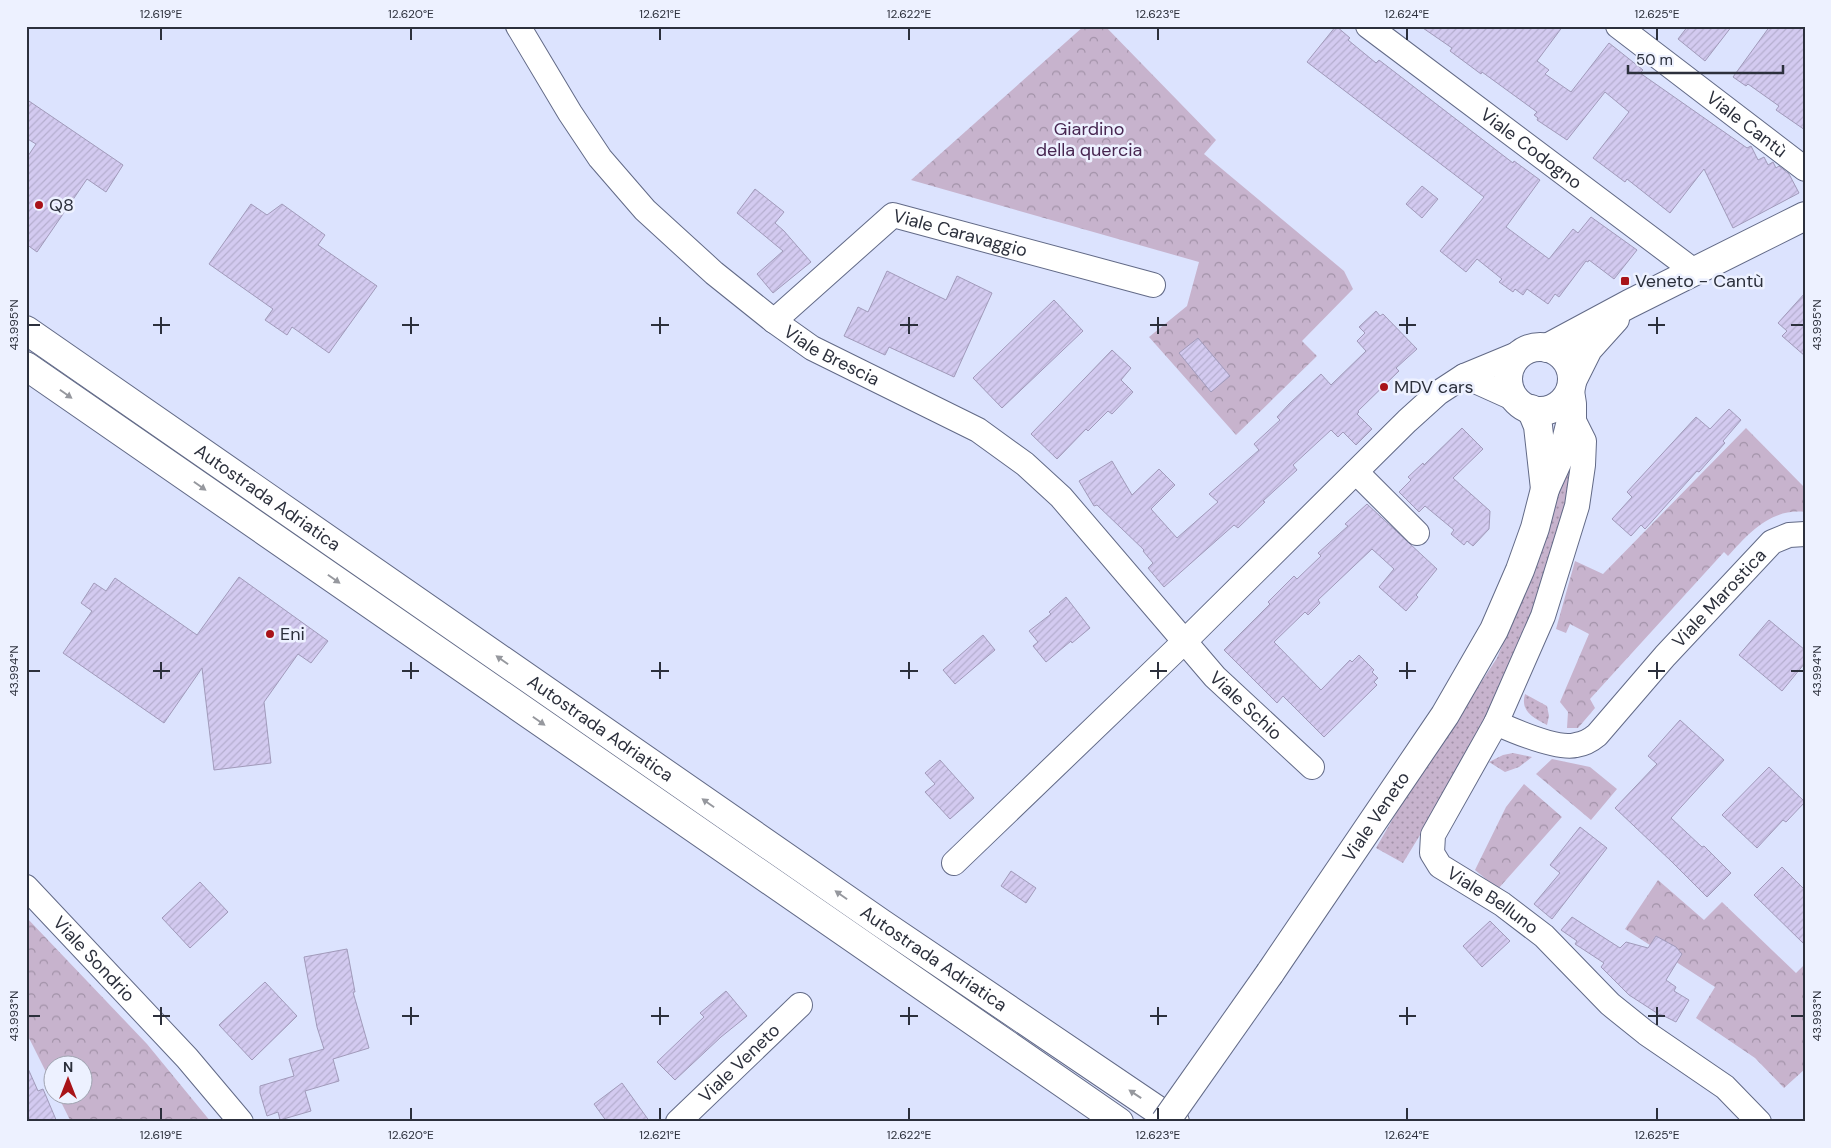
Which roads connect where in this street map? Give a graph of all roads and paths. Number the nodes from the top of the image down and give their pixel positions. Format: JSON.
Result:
{"nodes":[{"id":1,"x":518,"y":26,"type":"edge"},
{"id":2,"x":1368,"y":26,"type":"edge"},
{"id":3,"x":1618,"y":26,"type":"edge"},
{"id":4,"x":1805,"y":169,"type":"edge"},
{"id":5,"x":1805,"y":216,"type":"edge"},
{"id":6,"x":1694,"y":271,"type":"junction"},
{"id":7,"x":1153,"y":285,"type":"dead end"},
{"id":8,"x":1628,"y":304,"type":"junction"},
{"id":9,"x":774,"y":321,"type":"junction"},
{"id":10,"x":26,"y":330,"type":"edge"},
{"id":11,"x":1535,"y":350,"type":"junction"},
{"id":12,"x":26,"y":366,"type":"edge"},
{"id":13,"x":1464,"y":376,"type":"junction"},
{"id":14,"x":1571,"y":396,"type":"junction"},
{"id":15,"x":1528,"y":411,"type":"junction"},
{"id":16,"x":1574,"y":455,"type":"junction"},
{"id":17,"x":1356,"y":472,"type":"junction"},
{"id":18,"x":1545,"y":489,"type":"junction"},
{"id":19,"x":1418,"y":533,"type":"dead end"},
{"id":20,"x":1805,"y":534,"type":"edge"},
{"id":21,"x":1184,"y":642,"type":"junction"},
{"id":22,"x":1496,"y":723,"type":"junction"},
{"id":23,"x":1312,"y":767,"type":"dead end"},
{"id":24,"x":954,"y":862,"type":"dead end"},
{"id":25,"x":26,"y":887,"type":"edge"},
{"id":26,"x":800,"y":1005,"type":"dead end"},
{"id":27,"x":241,"y":1122,"type":"edge"},
{"id":28,"x":678,"y":1122,"type":"edge"},
{"id":29,"x":1119,"y":1122,"type":"edge"},
{"id":30,"x":1165,"y":1122,"type":"edge"},
{"id":31,"x":1176,"y":1122,"type":"edge"},
{"id":32,"x":1759,"y":1122,"type":"edge"}],
"edges":[{"from":1,"to":9,"type":"street","name":"Viale Brescia"},
{"from":2,"to":6,"type":"street","name":"Viale Codogno"},
{"from":3,"to":4,"type":"street","name":"Viale Cantù"},
{"from":5,"to":6,"type":"main road","name":"Viale Veneto"},
{"from":6,"to":8,"type":"main road","name":"Viale Veneto"},
{"from":7,"to":9,"type":"street","name":"Viale Caravaggio"},
{"from":8,"to":11,"type":"main road","name":"Viale Veneto"},
{"from":8,"to":14,"type":"main road","name":"Viale Veneto"},
{"from":9,"to":21,"type":"street","name":"Viale Brescia"},
{"from":31,"to":10,"type":"main road","name":"Autostrada Adriatica","one_way":true},
{"from":11,"to":13,"type":"street","name":"Viale Veneto"},
{"from":11,"to":14,"type":"main road"},
{"from":11,"to":15,"type":"main road"},
{"from":12,"to":29,"type":"main road","name":"Autostrada Adriatica","one_way":true},
{"from":13,"to":15,"type":"street"},
{"from":13,"to":17,"type":"street","name":"Viale Veneto"},
{"from":14,"to":15,"type":"main road"},
{"from":14,"to":16,"type":"main road","name":"Viale Veneto"},
{"from":15,"to":16,"type":"main road"},
{"from":15,"to":18,"type":"main road","name":"Viale Veneto"},
{"from":16,"to":18,"type":"main road","name":"Viale Veneto"},
{"from":16,"to":22,"type":"street","name":"Viale Belluno"},
{"from":17,"to":19,"type":"street"},
{"from":17,"to":21,"type":"street","name":"Viale Veneto"},
{"from":18,"to":30,"type":"main road","name":"Viale Veneto","bridge":true},
{"from":20,"to":22,"type":"street","name":"Viale Marostica"},
{"from":21,"to":23,"type":"street","name":"Viale Schio"},
{"from":21,"to":24,"type":"street","name":"Viale Veneto"},
{"from":22,"to":32,"type":"street","name":"Viale Belluno"},
{"from":25,"to":27,"type":"street","name":"Viale Sondrio"},
{"from":26,"to":28,"type":"street","name":"Viale Veneto"}]}
